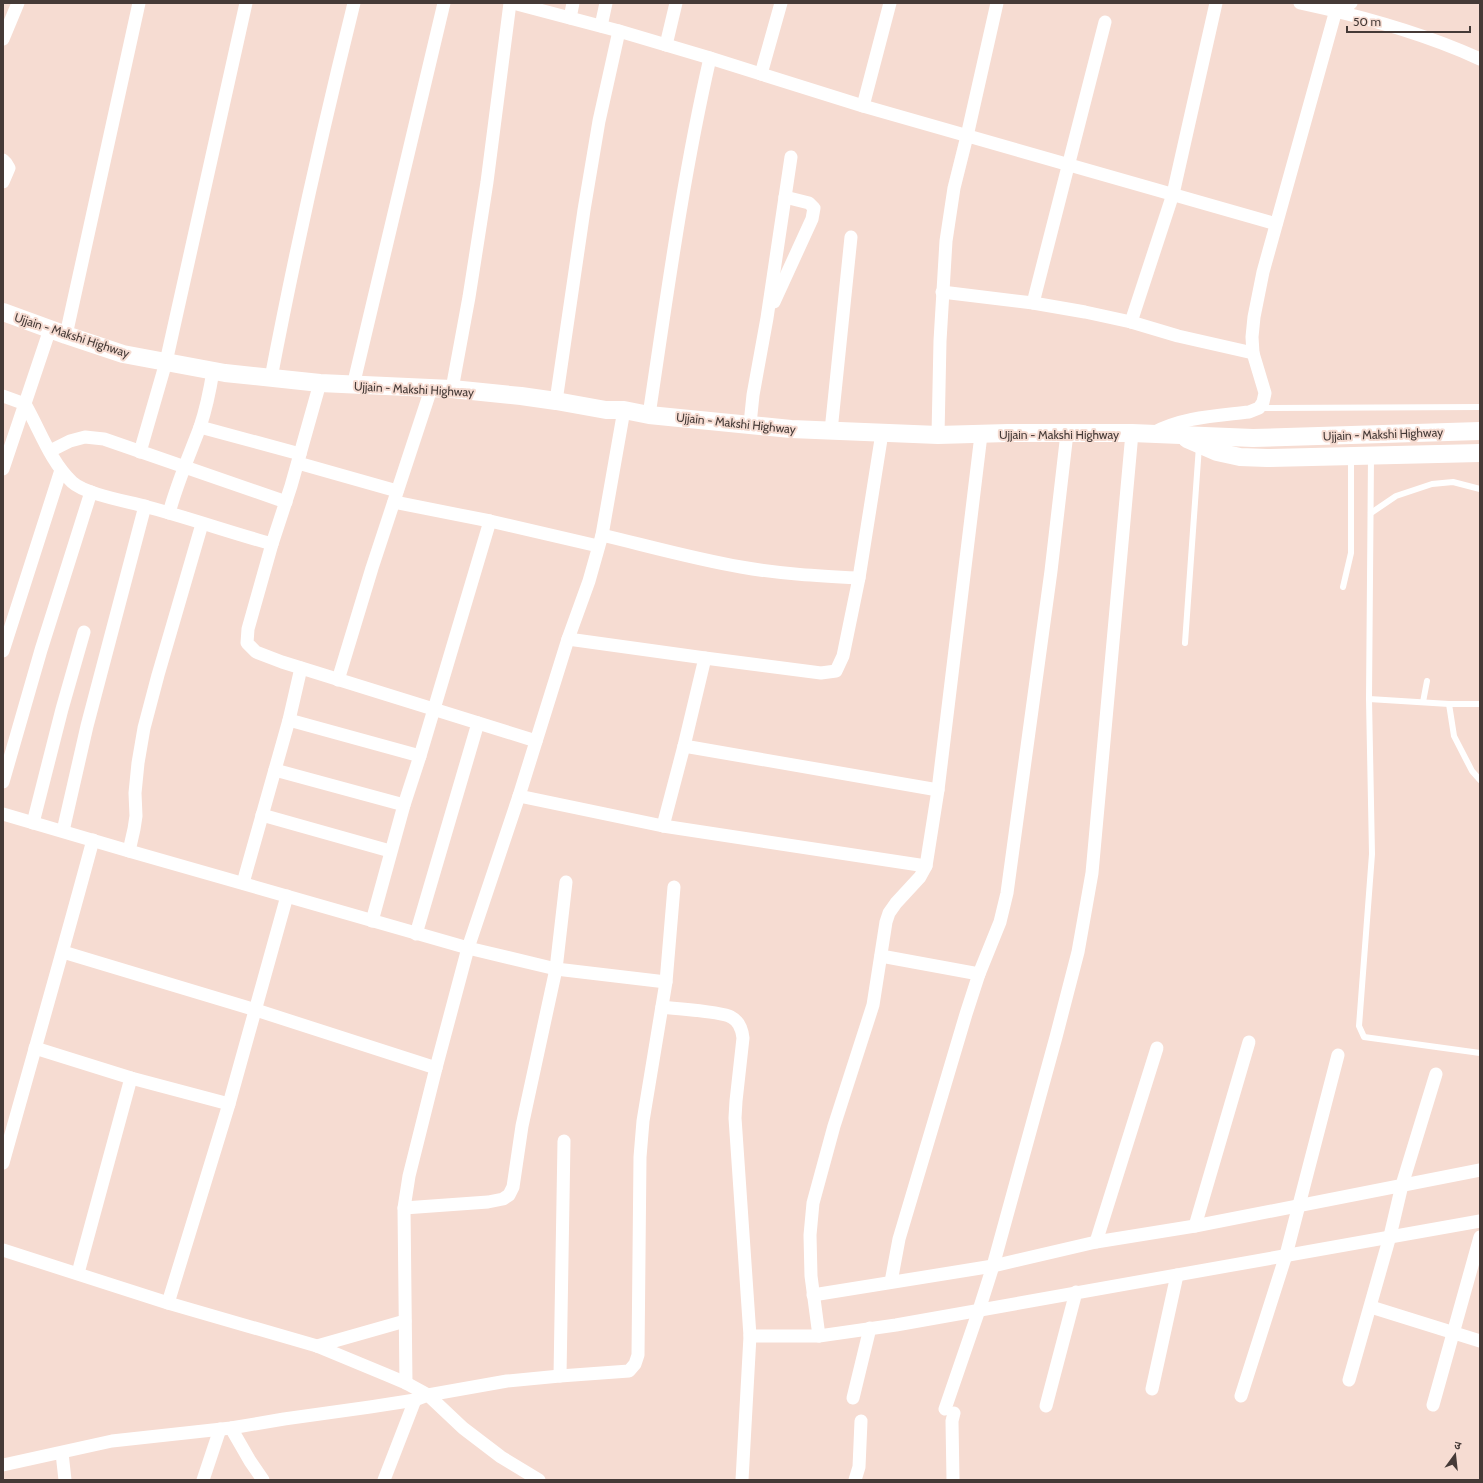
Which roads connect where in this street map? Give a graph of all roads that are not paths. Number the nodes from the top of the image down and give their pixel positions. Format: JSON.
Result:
{"nodes":[{"id":1,"x":18,"y":3,"type":"edge"},
{"id":2,"x":139,"y":3,"type":"edge"},
{"id":3,"x":246,"y":3,"type":"edge"},
{"id":4,"x":354,"y":3,"type":"edge"},
{"id":5,"x":444,"y":3,"type":"edge"},
{"id":6,"x":510,"y":3,"type":"edge"},
{"id":7,"x":513,"y":3,"type":"edge"},
{"id":8,"x":573,"y":3,"type":"edge"},
{"id":9,"x":606,"y":3,"type":"edge"},
{"id":10,"x":676,"y":3,"type":"edge"},
{"id":11,"x":781,"y":3,"type":"edge"},
{"id":12,"x":890,"y":3,"type":"edge"},
{"id":13,"x":997,"y":3,"type":"edge"},
{"id":14,"x":1216,"y":3,"type":"edge"},
{"id":15,"x":1300,"y":3,"type":"edge"},
{"id":16,"x":1351,"y":3,"type":"edge"},
{"id":17,"x":1336,"y":10,"type":"junction"},
{"id":18,"x":570,"y":18,"type":"junction"},
{"id":19,"x":1105,"y":22,"type":"dead end"},
{"id":20,"x":601,"y":26,"type":"junction"},
{"id":21,"x":619,"y":31,"type":"junction"},
{"id":22,"x":3,"y":39,"type":"edge"},
{"id":23,"x":666,"y":45,"type":"junction"},
{"id":24,"x":1477,"y":55,"type":"edge"},
{"id":25,"x":710,"y":58,"type":"junction"},
{"id":26,"x":761,"y":74,"type":"junction"},
{"id":27,"x":863,"y":106,"type":"junction"},
{"id":28,"x":967,"y":136,"type":"junction"},
{"id":29,"x":791,"y":157,"type":"dead end"},
{"id":30,"x":3,"y":160,"type":"edge"},
{"id":31,"x":1069,"y":164,"type":"junction"},
{"id":32,"x":3,"y":182,"type":"edge"},
{"id":33,"x":1173,"y":194,"type":"junction"},
{"id":34,"x":785,"y":197,"type":"junction"},
{"id":35,"x":1276,"y":224,"type":"junction"},
{"id":36,"x":851,"y":237,"type":"dead end"},
{"id":37,"x":942,"y":292,"type":"junction"},
{"id":38,"x":1033,"y":303,"type":"junction"},
{"id":39,"x":3,"y":312,"type":"edge"},
{"id":40,"x":767,"y":318,"type":"junction"},
{"id":41,"x":1131,"y":322,"type":"junction"},
{"id":42,"x":58,"y":332,"type":"junction"},
{"id":43,"x":1253,"y":352,"type":"junction"},
{"id":44,"x":166,"y":362,"type":"junction"},
{"id":45,"x":213,"y":370,"type":"junction"},
{"id":46,"x":271,"y":378,"type":"junction"},
{"id":47,"x":320,"y":383,"type":"junction"},
{"id":48,"x":353,"y":386,"type":"junction"},
{"id":49,"x":431,"y":389,"type":"junction"},
{"id":50,"x":452,"y":390,"type":"junction"},
{"id":51,"x":3,"y":396,"type":"edge"},
{"id":52,"x":556,"y":400,"type":"junction"},
{"id":53,"x":25,"y":404,"type":"junction"},
{"id":54,"x":1480,"y":407,"type":"edge"},
{"id":55,"x":1259,"y":408,"type":"junction"},
{"id":56,"x":624,"y":410,"type":"junction"},
{"id":57,"x":649,"y":415,"type":"junction"},
{"id":58,"x":750,"y":424,"type":"junction"},
{"id":59,"x":200,"y":426,"type":"junction"},
{"id":60,"x":831,"y":431,"type":"junction"},
{"id":61,"x":1480,"y":431,"type":"edge"},
{"id":62,"x":882,"y":433,"type":"junction"},
{"id":63,"x":1067,"y":433,"type":"junction"},
{"id":64,"x":1141,"y":434,"type":"junction"},
{"id":65,"x":938,"y":435,"type":"junction"},
{"id":66,"x":981,"y":435,"type":"junction"},
{"id":67,"x":1179,"y":436,"type":"junction"},
{"id":68,"x":1199,"y":445,"type":"junction"},
{"id":69,"x":50,"y":451,"type":"junction"},
{"id":70,"x":140,"y":452,"type":"junction"},
{"id":71,"x":1480,"y":453,"type":"edge"},
{"id":72,"x":1351,"y":456,"type":"junction"},
{"id":73,"x":1371,"y":456,"type":"junction"},
{"id":74,"x":299,"y":458,"type":"junction"},
{"id":75,"x":184,"y":467,"type":"junction"},
{"id":76,"x":3,"y":469,"type":"edge"},
{"id":77,"x":61,"y":470,"type":"junction"},
{"id":78,"x":1480,"y":488,"type":"edge"},
{"id":79,"x":91,"y":492,"type":"junction"},
{"id":80,"x":396,"y":497,"type":"junction"},
{"id":81,"x":286,"y":502,"type":"junction"},
{"id":82,"x":145,"y":506,"type":"junction"},
{"id":83,"x":1371,"y":513,"type":"junction"},
{"id":84,"x":169,"y":514,"type":"junction"},
{"id":85,"x":490,"y":521,"type":"junction"},
{"id":86,"x":202,"y":524,"type":"junction"},
{"id":87,"x":600,"y":540,"type":"junction"},
{"id":88,"x":272,"y":544,"type":"junction"},
{"id":89,"x":859,"y":578,"type":"junction"},
{"id":90,"x":1343,"y":587,"type":"dead end"},
{"id":91,"x":84,"y":632,"type":"dead end"},
{"id":92,"x":568,"y":639,"type":"junction"},
{"id":93,"x":1185,"y":643,"type":"dead end"},
{"id":94,"x":3,"y":651,"type":"edge"},
{"id":95,"x":704,"y":658,"type":"junction"},
{"id":96,"x":301,"y":668,"type":"junction"},
{"id":97,"x":338,"y":680,"type":"junction"},
{"id":98,"x":1427,"y":681,"type":"dead end"},
{"id":99,"x":1370,"y":699,"type":"junction"},
{"id":100,"x":1423,"y":702,"type":"junction"},
{"id":101,"x":1449,"y":704,"type":"junction"},
{"id":102,"x":1480,"y":704,"type":"edge"},
{"id":103,"x":434,"y":709,"type":"junction"},
{"id":104,"x":289,"y":720,"type":"junction"},
{"id":105,"x":478,"y":723,"type":"junction"},
{"id":106,"x":536,"y":741,"type":"junction"},
{"id":107,"x":684,"y":746,"type":"junction"},
{"id":108,"x":420,"y":756,"type":"junction"},
{"id":109,"x":274,"y":770,"type":"junction"},
{"id":110,"x":1480,"y":780,"type":"edge"},
{"id":111,"x":3,"y":782,"type":"edge"},
{"id":112,"x":938,"y":790,"type":"junction"},
{"id":113,"x":520,"y":796,"type":"junction"},
{"id":114,"x":404,"y":805,"type":"junction"},
{"id":115,"x":3,"y":814,"type":"edge"},
{"id":116,"x":262,"y":815,"type":"junction"},
{"id":117,"x":33,"y":822,"type":"junction"},
{"id":118,"x":663,"y":826,"type":"junction"},
{"id":119,"x":63,"y":831,"type":"junction"},
{"id":120,"x":93,"y":840,"type":"junction"},
{"id":121,"x":129,"y":851,"type":"junction"},
{"id":122,"x":390,"y":851,"type":"junction"},
{"id":123,"x":926,"y":866,"type":"junction"},
{"id":124,"x":566,"y":882,"type":"dead end"},
{"id":125,"x":243,"y":883,"type":"junction"},
{"id":126,"x":674,"y":887,"type":"dead end"},
{"id":127,"x":288,"y":896,"type":"junction"},
{"id":128,"x":372,"y":921,"type":"junction"},
{"id":129,"x":416,"y":934,"type":"junction"},
{"id":130,"x":468,"y":948,"type":"junction"},
{"id":131,"x":63,"y":952,"type":"junction"},
{"id":132,"x":881,"y":956,"type":"junction"},
{"id":133,"x":556,"y":969,"type":"junction"},
{"id":134,"x":979,"y":974,"type":"junction"},
{"id":135,"x":666,"y":982,"type":"junction"},
{"id":136,"x":662,"y":1007,"type":"junction"},
{"id":137,"x":256,"y":1010,"type":"junction"},
{"id":138,"x":1249,"y":1042,"type":"dead end"},
{"id":139,"x":35,"y":1048,"type":"junction"},
{"id":140,"x":1157,"y":1048,"type":"dead end"},
{"id":141,"x":1480,"y":1053,"type":"edge"},
{"id":142,"x":1338,"y":1055,"type":"dead end"},
{"id":143,"x":436,"y":1068,"type":"junction"},
{"id":144,"x":1436,"y":1074,"type":"dead end"},
{"id":145,"x":131,"y":1078,"type":"junction"},
{"id":146,"x":229,"y":1104,"type":"junction"},
{"id":147,"x":564,"y":1142,"type":"dead end"},
{"id":148,"x":3,"y":1163,"type":"edge"},
{"id":149,"x":1480,"y":1170,"type":"edge"},
{"id":150,"x":1402,"y":1185,"type":"junction"},
{"id":151,"x":1298,"y":1206,"type":"junction"},
{"id":152,"x":404,"y":1208,"type":"junction"},
{"id":153,"x":1480,"y":1221,"type":"edge"},
{"id":154,"x":1195,"y":1226,"type":"junction"},
{"id":155,"x":1390,"y":1236,"type":"junction"},
{"id":156,"x":1480,"y":1237,"type":"edge"},
{"id":157,"x":1096,"y":1242,"type":"junction"},
{"id":158,"x":3,"y":1250,"type":"edge"},
{"id":159,"x":1286,"y":1255,"type":"junction"},
{"id":160,"x":993,"y":1266,"type":"junction"},
{"id":161,"x":78,"y":1273,"type":"junction"},
{"id":162,"x":1176,"y":1275,"type":"junction"},
{"id":163,"x":891,"y":1282,"type":"junction"},
{"id":164,"x":1076,"y":1292,"type":"junction"},
{"id":165,"x":813,"y":1295,"type":"junction"},
{"id":166,"x":168,"y":1303,"type":"junction"},
{"id":167,"x":1371,"y":1307,"type":"junction"},
{"id":168,"x":979,"y":1310,"type":"junction"},
{"id":169,"x":406,"y":1321,"type":"junction"},
{"id":170,"x":870,"y":1328,"type":"junction"},
{"id":171,"x":1454,"y":1333,"type":"junction"},
{"id":172,"x":750,"y":1336,"type":"junction"},
{"id":173,"x":819,"y":1336,"type":"junction"},
{"id":174,"x":1480,"y":1341,"type":"edge"},
{"id":175,"x":317,"y":1346,"type":"junction"},
{"id":176,"x":560,"y":1376,"type":"junction"},
{"id":177,"x":1349,"y":1380,"type":"dead end"},
{"id":178,"x":406,"y":1383,"type":"junction"},
{"id":179,"x":1152,"y":1389,"type":"dead end"},
{"id":180,"x":428,"y":1396,"type":"junction"},
{"id":181,"x":1242,"y":1396,"type":"dead end"},
{"id":182,"x":853,"y":1398,"type":"dead end"},
{"id":183,"x":415,"y":1400,"type":"junction"},
{"id":184,"x":1433,"y":1405,"type":"dead end"},
{"id":185,"x":1046,"y":1406,"type":"dead end"},
{"id":186,"x":861,"y":1422,"type":"dead end"},
{"id":187,"x":226,"y":1428,"type":"junction"},
{"id":188,"x":62,"y":1453,"type":"junction"},
{"id":189,"x":3,"y":1465,"type":"edge"},
{"id":190,"x":64,"y":1480,"type":"edge"},
{"id":191,"x":203,"y":1480,"type":"edge"},
{"id":192,"x":263,"y":1480,"type":"edge"},
{"id":193,"x":384,"y":1480,"type":"edge"},
{"id":194,"x":539,"y":1480,"type":"edge"},
{"id":195,"x":742,"y":1480,"type":"edge"},
{"id":196,"x":855,"y":1480,"type":"edge"},
{"id":197,"x":953,"y":1480,"type":"edge"}],
"edges":[{"from":1,"to":22,"type":"street"},
{"from":2,"to":42,"type":"street"},
{"from":3,"to":44,"type":"street"},
{"from":4,"to":46,"type":"street"},
{"from":5,"to":48,"type":"street"},
{"from":6,"to":50,"type":"street"},
{"from":7,"to":18,"type":"street"},
{"from":8,"to":18,"type":"street"},
{"from":9,"to":20,"type":"street"},
{"from":10,"to":23,"type":"street"},
{"from":11,"to":26,"type":"street"},
{"from":12,"to":27,"type":"street"},
{"from":13,"to":28,"type":"street"},
{"from":14,"to":33,"type":"street"},
{"from":15,"to":17,"type":"street"},
{"from":16,"to":17,"type":"street"},
{"from":17,"to":24,"type":"street"},
{"from":17,"to":35,"type":"street"},
{"from":18,"to":20,"type":"street"},
{"from":19,"to":31,"type":"street"},
{"from":20,"to":21,"type":"street"},
{"from":21,"to":23,"type":"street"},
{"from":21,"to":52,"type":"street"},
{"from":23,"to":25,"type":"street"},
{"from":25,"to":26,"type":"street"},
{"from":25,"to":57,"type":"street"},
{"from":26,"to":27,"type":"street"},
{"from":27,"to":28,"type":"street"},
{"from":28,"to":31,"type":"street"},
{"from":28,"to":37,"type":"street"},
{"from":29,"to":34,"type":"street"},
{"from":30,"to":32,"type":"street"},
{"from":31,"to":33,"type":"street"},
{"from":31,"to":38,"type":"street"},
{"from":33,"to":35,"type":"street"},
{"from":33,"to":41,"type":"street"},
{"from":34,"to":40,"type":"street"},
{"from":34,"to":40,"type":"street"},
{"from":35,"to":43,"type":"street"},
{"from":36,"to":60,"type":"street"},
{"from":37,"to":38,"type":"street"},
{"from":37,"to":65,"type":"street"},
{"from":38,"to":41,"type":"street"},
{"from":39,"to":42,"type":"main road","name":"Ujjain - Makshi Highway"},
{"from":40,"to":58,"type":"street"},
{"from":41,"to":43,"type":"street"},
{"from":42,"to":44,"type":"main road","name":"Ujjain - Makshi Highway"},
{"from":42,"to":53,"type":"street"},
{"from":43,"to":55,"type":"street"},
{"from":44,"to":45,"type":"main road","name":"Ujjain - Makshi Highway"},
{"from":44,"to":70,"type":"street"},
{"from":45,"to":46,"type":"main road","name":"Ujjain - Makshi Highway"},
{"from":45,"to":59,"type":"street"},
{"from":46,"to":47,"type":"main road","name":"Ujjain - Makshi Highway"},
{"from":47,"to":48,"type":"main road","name":"Ujjain - Makshi Highway"},
{"from":47,"to":74,"type":"street"},
{"from":48,"to":49,"type":"main road","name":"Ujjain - Makshi Highway"},
{"from":49,"to":50,"type":"main road","name":"Ujjain - Makshi Highway"},
{"from":49,"to":80,"type":"street"},
{"from":50,"to":52,"type":"main road","name":"Ujjain - Makshi Highway"},
{"from":51,"to":53,"type":"street"},
{"from":52,"to":56,"type":"main road","name":"Ujjain - Makshi Highway"},
{"from":53,"to":69,"type":"street"},
{"from":53,"to":76,"type":"street"},
{"from":54,"to":55,"type":"lane"},
{"from":55,"to":64,"type":"street"},
{"from":56,"to":57,"type":"main road","name":"Ujjain - Makshi Highway"},
{"from":56,"to":87,"type":"street"},
{"from":57,"to":58,"type":"main road","name":"Ujjain - Makshi Highway"},
{"from":58,"to":60,"type":"main road","name":"Ujjain - Makshi Highway"},
{"from":59,"to":74,"type":"street"},
{"from":59,"to":75,"type":"street"},
{"from":60,"to":62,"type":"main road","name":"Ujjain - Makshi Highway"},
{"from":61,"to":67,"type":"main road","name":"Ujjain - Makshi Highway"},
{"from":62,"to":65,"type":"main road","name":"Ujjain - Makshi Highway"},
{"from":62,"to":89,"type":"street"},
{"from":63,"to":64,"type":"main road","name":"Ujjain - Makshi Highway"},
{"from":63,"to":66,"type":"main road","name":"Ujjain - Makshi Highway"},
{"from":63,"to":134,"type":"street"},
{"from":64,"to":67,"type":"main road","name":"Ujjain - Makshi Highway"},
{"from":64,"to":160,"type":"street"},
{"from":65,"to":66,"type":"main road","name":"Ujjain - Makshi Highway"},
{"from":66,"to":112,"type":"street"},
{"from":67,"to":68,"type":"main road"},
{"from":68,"to":72,"type":"main road"},
{"from":68,"to":93,"type":"lane"},
{"from":69,"to":70,"type":"street"},
{"from":69,"to":77,"type":"street"},
{"from":70,"to":75,"type":"street"},
{"from":71,"to":73,"type":"main road"},
{"from":72,"to":73,"type":"main road"},
{"from":72,"to":90,"type":"lane"},
{"from":73,"to":83,"type":"lane"},
{"from":74,"to":80,"type":"street"},
{"from":74,"to":81,"type":"street"},
{"from":75,"to":81,"type":"street"},
{"from":75,"to":84,"type":"street"},
{"from":77,"to":79,"type":"street"},
{"from":77,"to":94,"type":"street"},
{"from":78,"to":83,"type":"lane"},
{"from":79,"to":82,"type":"street"},
{"from":79,"to":111,"type":"street"},
{"from":80,"to":85,"type":"street"},
{"from":80,"to":97,"type":"street"},
{"from":81,"to":88,"type":"street"},
{"from":82,"to":84,"type":"street"},
{"from":82,"to":119,"type":"street"},
{"from":83,"to":99,"type":"lane"},
{"from":84,"to":86,"type":"street"},
{"from":85,"to":87,"type":"street"},
{"from":85,"to":103,"type":"street"},
{"from":86,"to":88,"type":"street"},
{"from":86,"to":121,"type":"street"},
{"from":87,"to":89,"type":"street"},
{"from":87,"to":92,"type":"street"},
{"from":88,"to":96,"type":"street"},
{"from":89,"to":95,"type":"street"},
{"from":91,"to":117,"type":"street"},
{"from":92,"to":95,"type":"street"},
{"from":92,"to":106,"type":"street"},
{"from":95,"to":107,"type":"street"},
{"from":96,"to":97,"type":"street"},
{"from":96,"to":104,"type":"street"},
{"from":97,"to":103,"type":"street"},
{"from":98,"to":100,"type":"lane"},
{"from":99,"to":100,"type":"lane"},
{"from":99,"to":141,"type":"lane"},
{"from":100,"to":101,"type":"lane"},
{"from":101,"to":102,"type":"lane"},
{"from":101,"to":110,"type":"lane"},
{"from":103,"to":105,"type":"street"},
{"from":103,"to":108,"type":"street"},
{"from":104,"to":108,"type":"street"},
{"from":104,"to":109,"type":"street"},
{"from":105,"to":106,"type":"street"},
{"from":105,"to":129,"type":"street"},
{"from":106,"to":113,"type":"street"},
{"from":107,"to":112,"type":"street"},
{"from":107,"to":118,"type":"street"},
{"from":108,"to":114,"type":"street"},
{"from":109,"to":114,"type":"street"},
{"from":109,"to":116,"type":"street"},
{"from":112,"to":123,"type":"street"},
{"from":113,"to":118,"type":"street"},
{"from":113,"to":130,"type":"street"},
{"from":114,"to":122,"type":"street"},
{"from":115,"to":117,"type":"street"},
{"from":116,"to":122,"type":"street"},
{"from":116,"to":125,"type":"street"},
{"from":117,"to":119,"type":"street"},
{"from":118,"to":123,"type":"street"},
{"from":119,"to":120,"type":"street"},
{"from":120,"to":121,"type":"street"},
{"from":120,"to":131,"type":"street"},
{"from":121,"to":125,"type":"street"},
{"from":122,"to":128,"type":"street"},
{"from":123,"to":132,"type":"street"},
{"from":124,"to":133,"type":"street"},
{"from":125,"to":127,"type":"street"},
{"from":126,"to":135,"type":"street"},
{"from":127,"to":128,"type":"street"},
{"from":127,"to":137,"type":"street"},
{"from":128,"to":129,"type":"street"},
{"from":129,"to":130,"type":"street"},
{"from":130,"to":133,"type":"street"},
{"from":130,"to":143,"type":"street"},
{"from":131,"to":137,"type":"street"},
{"from":131,"to":139,"type":"street"},
{"from":132,"to":134,"type":"street"},
{"from":132,"to":165,"type":"street"},
{"from":133,"to":135,"type":"street"},
{"from":133,"to":152,"type":"street"},
{"from":134,"to":163,"type":"street"},
{"from":135,"to":136,"type":"street"},
{"from":136,"to":172,"type":"street"},
{"from":136,"to":176,"type":"street"},
{"from":137,"to":143,"type":"street"},
{"from":137,"to":146,"type":"street"},
{"from":138,"to":154,"type":"street"},
{"from":139,"to":145,"type":"street"},
{"from":139,"to":148,"type":"street"},
{"from":140,"to":157,"type":"street"},
{"from":142,"to":151,"type":"street"},
{"from":143,"to":152,"type":"street"},
{"from":144,"to":150,"type":"street"},
{"from":145,"to":146,"type":"street"},
{"from":145,"to":161,"type":"street"},
{"from":146,"to":166,"type":"street"},
{"from":147,"to":176,"type":"street"},
{"from":149,"to":150,"type":"street"},
{"from":150,"to":151,"type":"street"},
{"from":150,"to":155,"type":"street"},
{"from":151,"to":154,"type":"street"},
{"from":151,"to":159,"type":"street"},
{"from":152,"to":169,"type":"street"},
{"from":153,"to":155,"type":"street"},
{"from":154,"to":157,"type":"street"},
{"from":155,"to":159,"type":"street"},
{"from":155,"to":167,"type":"street"},
{"from":156,"to":171,"type":"street"},
{"from":157,"to":160,"type":"street"},
{"from":158,"to":161,"type":"street"},
{"from":159,"to":162,"type":"street"},
{"from":159,"to":181,"type":"street"},
{"from":160,"to":163,"type":"street"},
{"from":160,"to":168,"type":"street"},
{"from":161,"to":166,"type":"street"},
{"from":162,"to":164,"type":"street"},
{"from":162,"to":179,"type":"street"},
{"from":163,"to":165,"type":"street"},
{"from":164,"to":168,"type":"street"},
{"from":164,"to":185,"type":"street"},
{"from":165,"to":173,"type":"street"},
{"from":166,"to":175,"type":"street"},
{"from":167,"to":171,"type":"street"},
{"from":167,"to":177,"type":"street"},
{"from":168,"to":170,"type":"street"},
{"from":168,"to":197,"type":"street"},
{"from":169,"to":175,"type":"street"},
{"from":169,"to":178,"type":"street"},
{"from":170,"to":173,"type":"street"},
{"from":170,"to":182,"type":"street"},
{"from":171,"to":174,"type":"street"},
{"from":171,"to":184,"type":"street"},
{"from":172,"to":173,"type":"street"},
{"from":172,"to":195,"type":"street"},
{"from":175,"to":178,"type":"street"},
{"from":176,"to":180,"type":"street"},
{"from":178,"to":180,"type":"street"},
{"from":180,"to":183,"type":"street"},
{"from":180,"to":194,"type":"street"},
{"from":183,"to":187,"type":"street"},
{"from":183,"to":193,"type":"street"},
{"from":186,"to":196,"type":"street"},
{"from":187,"to":188,"type":"street"},
{"from":187,"to":191,"type":"street"},
{"from":187,"to":192,"type":"street"},
{"from":188,"to":189,"type":"street"},
{"from":188,"to":190,"type":"street"}]}
